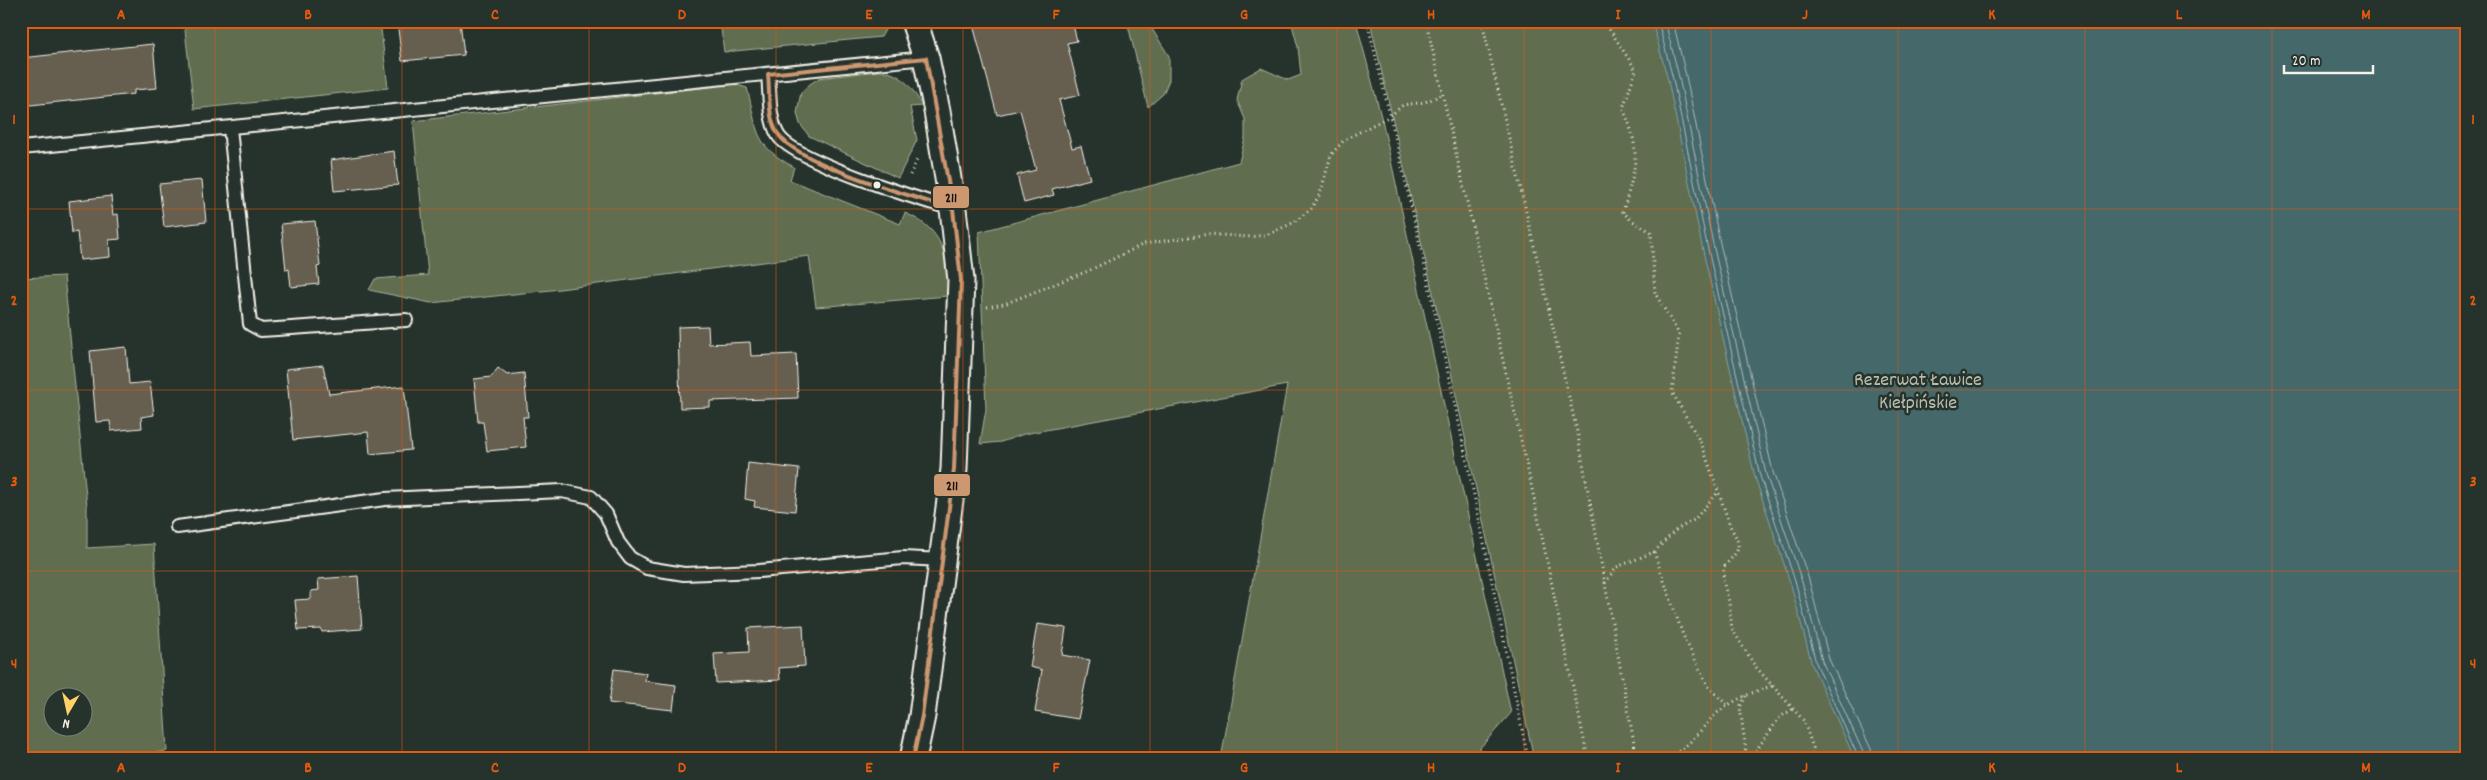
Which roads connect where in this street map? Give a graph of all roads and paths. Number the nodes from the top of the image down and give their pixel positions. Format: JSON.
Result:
{"nodes":[{"id":1,"x":914,"y":21,"type":"edge"},
{"id":2,"x":1367,"y":21,"type":"edge"},
{"id":3,"x":1426,"y":21,"type":"edge"},
{"id":4,"x":1482,"y":21,"type":"edge"},
{"id":5,"x":1604,"y":21,"type":"edge"},
{"id":6,"x":926,"y":58,"type":"junction"},
{"id":7,"x":768,"y":74,"type":"junction"},
{"id":8,"x":1444,"y":94,"type":"junction"},
{"id":9,"x":1390,"y":116,"type":"junction"},
{"id":10,"x":230,"y":128,"type":"junction"},
{"id":11,"x":21,"y":148,"type":"edge"},
{"id":12,"x":953,"y":209,"type":"junction"},
{"id":13,"x":960,"y":312,"type":"junction"},
{"id":14,"x":406,"y":320,"type":"dead end"},
{"id":15,"x":1718,"y":492,"type":"junction"},
{"id":16,"x":177,"y":527,"type":"dead end"},
{"id":17,"x":1654,"y":552,"type":"junction"},
{"id":18,"x":942,"y":560,"type":"junction"},
{"id":19,"x":1605,"y":583,"type":"junction"},
{"id":20,"x":1775,"y":686,"type":"junction"},
{"id":21,"x":1747,"y":694,"type":"junction"},
{"id":22,"x":1729,"y":707,"type":"junction"},
{"id":23,"x":1793,"y":709,"type":"junction"},
{"id":24,"x":1637,"y":758,"type":"edge"},
{"id":25,"x":914,"y":759,"type":"edge"},
{"id":26,"x":1528,"y":759,"type":"edge"},
{"id":27,"x":1588,"y":759,"type":"edge"},
{"id":28,"x":1648,"y":759,"type":"edge"},
{"id":29,"x":1660,"y":759,"type":"edge"},
{"id":30,"x":1748,"y":759,"type":"edge"},
{"id":31,"x":1811,"y":759,"type":"edge"}],
"edges":[{"from":1,"to":6,"type":"street"},
{"from":2,"to":9,"type":"path"},
{"from":3,"to":8,"type":"path"},
{"from":4,"to":19,"type":"path"},
{"from":5,"to":15,"type":"path"},
{"from":6,"to":7,"type":"lane"},
{"from":6,"to":12,"type":"street"},
{"from":7,"to":10,"type":"lane"},
{"from":7,"to":12,"type":"lane"},
{"from":8,"to":9,"type":"path"},
{"from":8,"to":27,"type":"path"},
{"from":9,"to":13,"type":"path"},
{"from":9,"to":26,"type":"path"},
{"from":10,"to":11,"type":"lane"},
{"from":10,"to":14,"type":"lane"},
{"from":12,"to":13,"type":"street"},
{"from":13,"to":18,"type":"street"},
{"from":15,"to":17,"type":"path"},
{"from":15,"to":20,"type":"path"},
{"from":16,"to":18,"type":"lane"},
{"from":17,"to":19,"type":"path"},
{"from":17,"to":22,"type":"path"},
{"from":18,"to":25,"type":"street"},
{"from":19,"to":24,"type":"path"},
{"from":20,"to":21,"type":"path"},
{"from":20,"to":23,"type":"path"},
{"from":21,"to":22,"type":"path"},
{"from":21,"to":30,"type":"path"},
{"from":22,"to":29,"type":"path"},
{"from":23,"to":30,"type":"path"},
{"from":23,"to":31,"type":"path"},
{"from":24,"to":28,"type":"path"}]}
